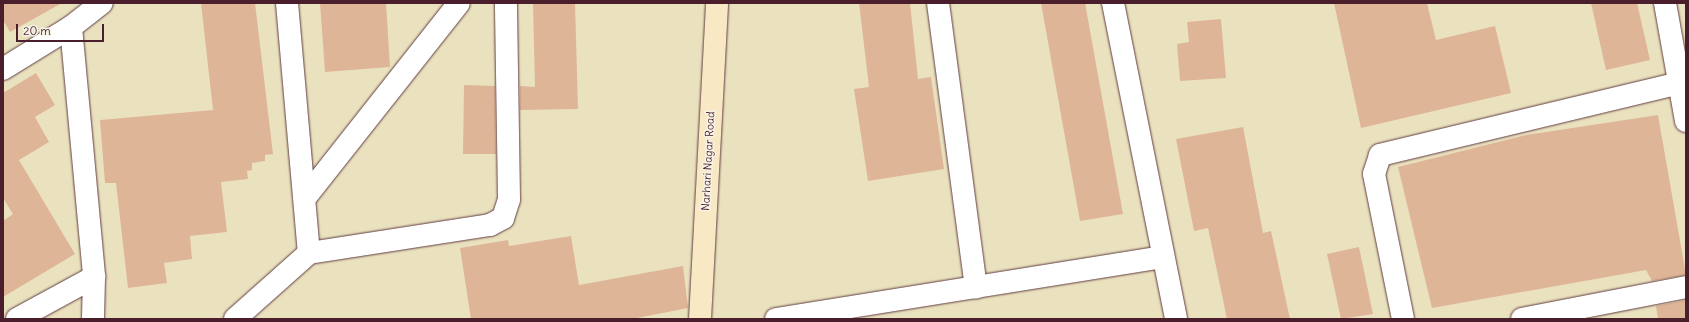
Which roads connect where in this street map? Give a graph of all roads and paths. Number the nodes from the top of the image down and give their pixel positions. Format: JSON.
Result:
{"nodes":[{"id":1,"x":102,"y":3,"type":"edge"},
{"id":2,"x":287,"y":3,"type":"edge"},
{"id":3,"x":459,"y":3,"type":"edge"},
{"id":4,"x":506,"y":3,"type":"edge"},
{"id":5,"x":717,"y":3,"type":"edge"},
{"id":6,"x":938,"y":3,"type":"edge"},
{"id":7,"x":1114,"y":3,"type":"edge"},
{"id":8,"x":1665,"y":3,"type":"edge"},
{"id":9,"x":71,"y":27,"type":"junction"},
{"id":10,"x":3,"y":69,"type":"edge"},
{"id":11,"x":1679,"y":83,"type":"junction"},
{"id":12,"x":1686,"y":122,"type":"edge"},
{"id":13,"x":305,"y":198,"type":"junction"},
{"id":14,"x":309,"y":253,"type":"junction"},
{"id":15,"x":1162,"y":257,"type":"junction"},
{"id":16,"x":94,"y":278,"type":"junction"},
{"id":17,"x":976,"y":287,"type":"junction"},
{"id":18,"x":1686,"y":287,"type":"edge"},
{"id":19,"x":17,"y":319,"type":"edge"},
{"id":20,"x":93,"y":319,"type":"edge"},
{"id":21,"x":235,"y":319,"type":"edge"},
{"id":22,"x":700,"y":319,"type":"edge"},
{"id":23,"x":776,"y":319,"type":"edge"},
{"id":24,"x":1176,"y":319,"type":"edge"},
{"id":25,"x":1403,"y":319,"type":"edge"},
{"id":26,"x":1522,"y":319,"type":"edge"}],
"edges":[{"from":1,"to":9,"type":"street"},
{"from":2,"to":13,"type":"street"},
{"from":3,"to":13,"type":"street"},
{"from":4,"to":14,"type":"street"},
{"from":5,"to":22,"type":"street","name":"Narhari Nagar Road"},
{"from":6,"to":17,"type":"street"},
{"from":7,"to":15,"type":"street"},
{"from":8,"to":11,"type":"street"},
{"from":9,"to":10,"type":"street"},
{"from":9,"to":16,"type":"street"},
{"from":11,"to":12,"type":"street"},
{"from":11,"to":25,"type":"street"},
{"from":13,"to":14,"type":"street"},
{"from":14,"to":21,"type":"street"},
{"from":15,"to":17,"type":"street"},
{"from":15,"to":24,"type":"street"},
{"from":16,"to":19,"type":"street"},
{"from":16,"to":20,"type":"street"},
{"from":17,"to":23,"type":"street"},
{"from":18,"to":26,"type":"street"}]}
